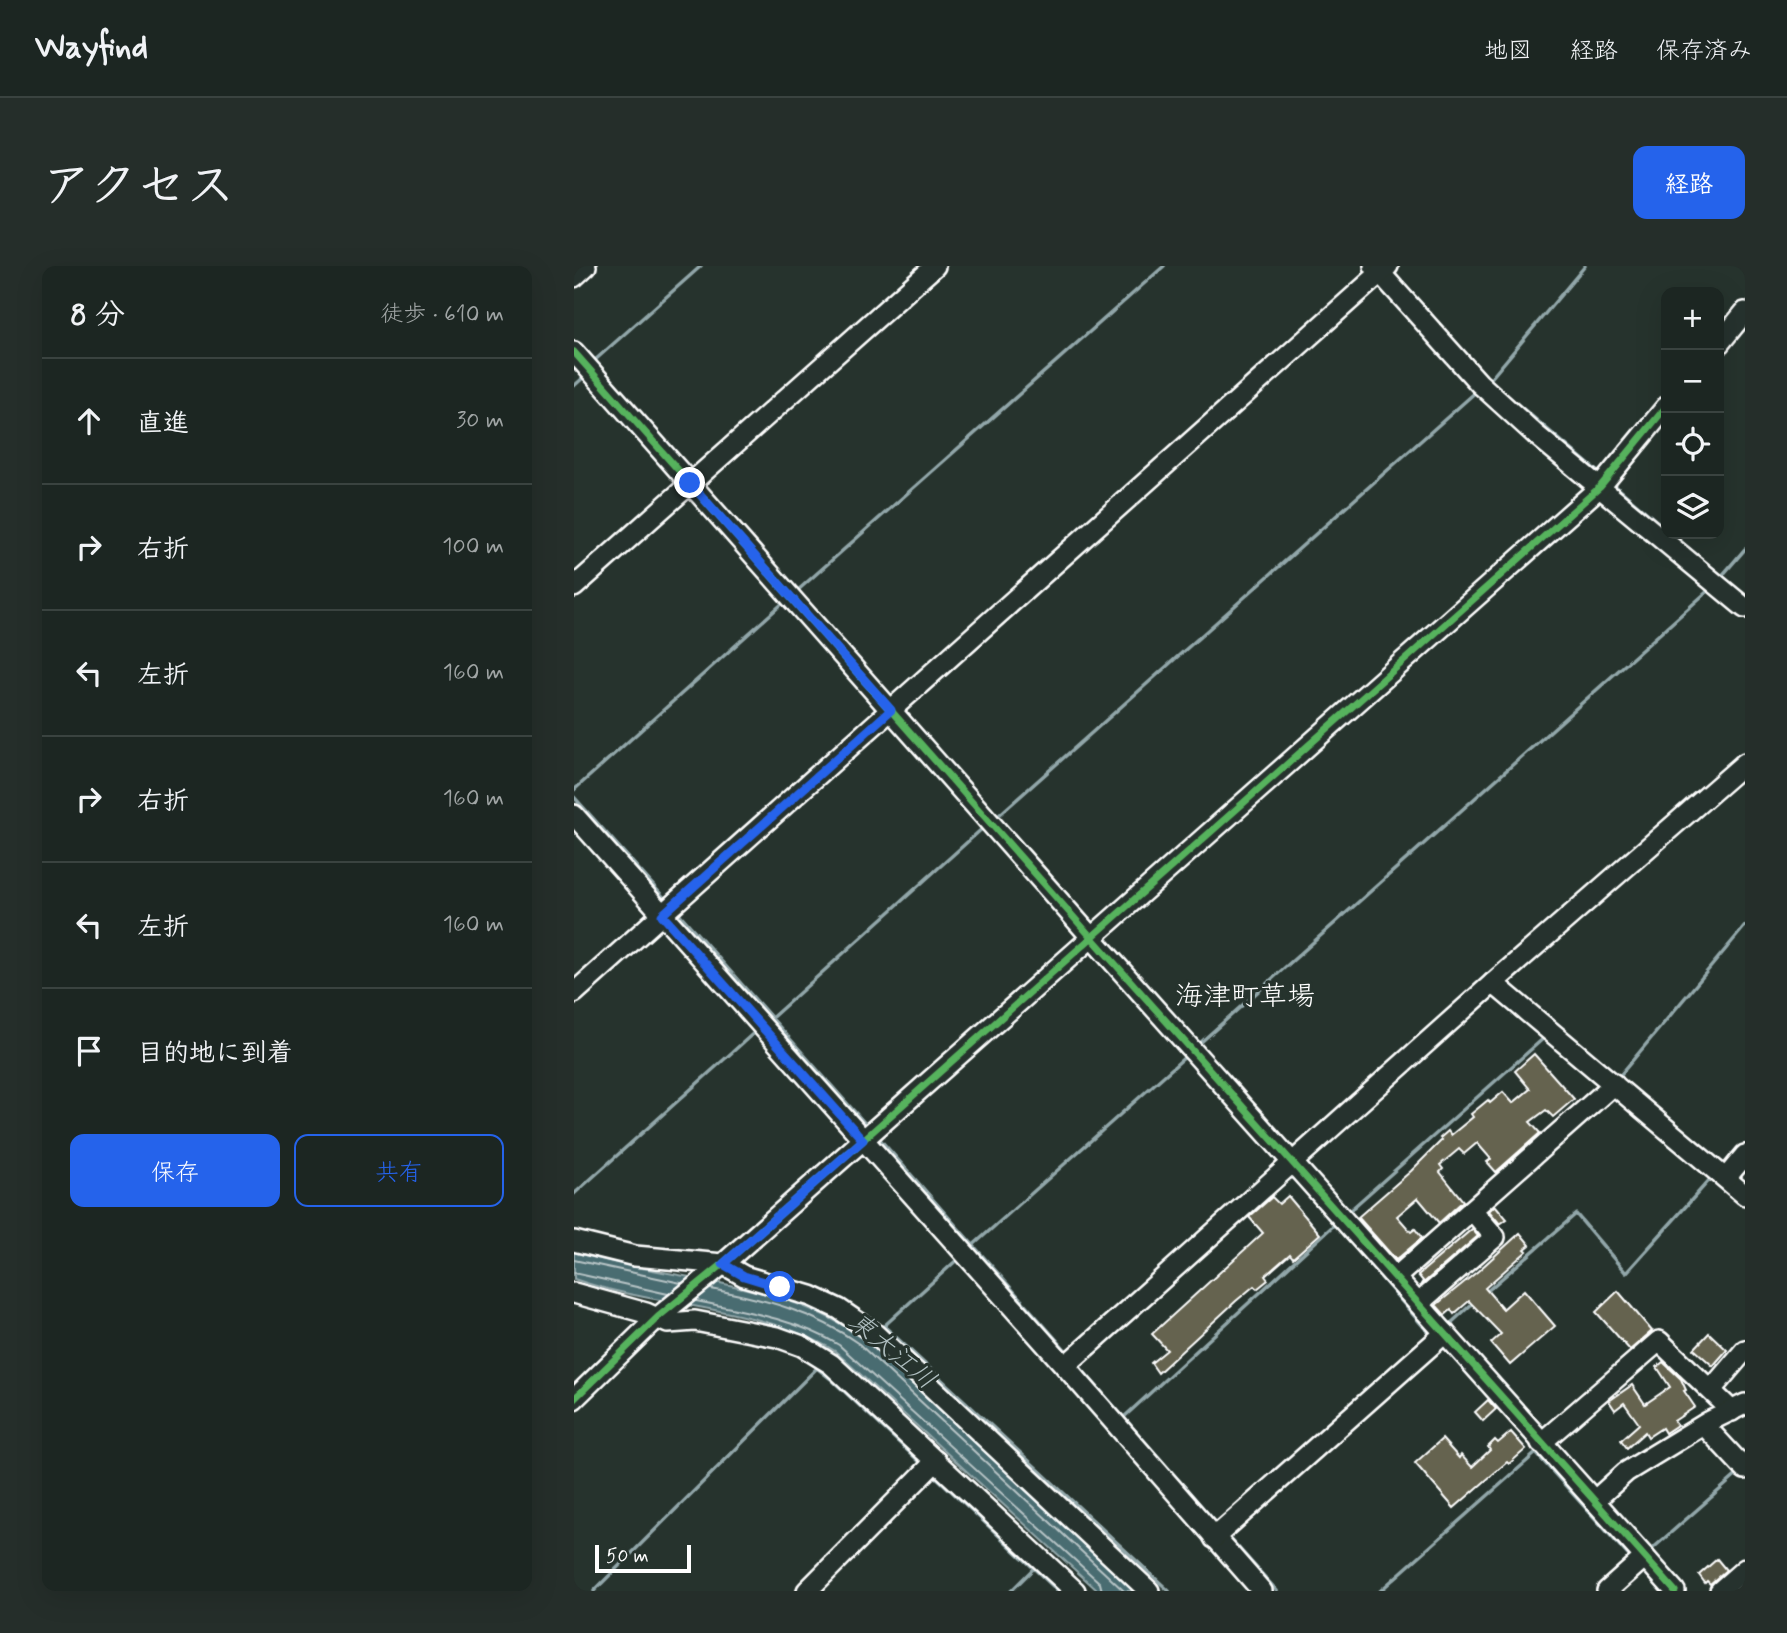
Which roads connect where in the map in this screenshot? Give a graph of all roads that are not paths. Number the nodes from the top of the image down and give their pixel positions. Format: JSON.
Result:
{"nodes":[{"id":1,"x":586,"y":266,"type":"edge"},
{"id":2,"x":935,"y":266,"type":"edge"},
{"id":3,"x":1381,"y":268,"type":"edge"},
{"id":4,"x":574,"y":277,"type":"edge"},
{"id":5,"x":1745,"y":312,"type":"edge"},
{"id":6,"x":1724,"y":338,"type":"edge"},
{"id":7,"x":574,"y":352,"type":"edge"},
{"id":8,"x":1661,"y":413,"type":"edge"},
{"id":9,"x":690,"y":483,"type":"junction"},
{"id":10,"x":1600,"y":487,"type":"junction"},
{"id":11,"x":574,"y":587,"type":"edge"},
{"id":12,"x":1745,"y":608,"type":"edge"},
{"id":13,"x":891,"y":710,"type":"junction"},
{"id":14,"x":1745,"y":763,"type":"edge"},
{"id":15,"x":574,"y":815,"type":"edge"},
{"id":16,"x":662,"y":915,"type":"junction"},
{"id":17,"x":1092,"y":938,"type":"junction"},
{"id":18,"x":1493,"y":983,"type":"junction"},
{"id":19,"x":574,"y":993,"type":"edge"},
{"id":20,"x":1614,"y":1084,"type":"junction"},
{"id":21,"x":863,"y":1140,"type":"junction"},
{"id":22,"x":1745,"y":1155,"type":"edge"},
{"id":23,"x":1294,"y":1163,"type":"junction"},
{"id":24,"x":1726,"y":1178,"type":"junction"},
{"id":25,"x":1745,"y":1195,"type":"edge"},
{"id":26,"x":1472,"y":1210,"type":"junction"},
{"id":27,"x":574,"y":1241,"type":"edge"},
{"id":28,"x":718,"y":1267,"type":"junction"},
{"id":29,"x":1396,"y":1277,"type":"junction"},
{"id":30,"x":574,"y":1293,"type":"edge"},
{"id":31,"x":1419,"y":1303,"type":"junction"},
{"id":32,"x":661,"y":1314,"type":"junction"},
{"id":33,"x":1445,"y":1332,"type":"junction"},
{"id":34,"x":1745,"y":1350,"type":"edge"},
{"id":35,"x":1065,"y":1366,"type":"junction"},
{"id":36,"x":1711,"y":1390,"type":"junction"},
{"id":37,"x":574,"y":1399,"type":"edge"},
{"id":38,"x":1738,"y":1408,"type":"edge"},
{"id":39,"x":1704,"y":1425,"type":"junction"},
{"id":40,"x":1541,"y":1443,"type":"junction"},
{"id":41,"x":936,"y":1461,"type":"junction"},
{"id":42,"x":1745,"y":1469,"type":"edge"},
{"id":43,"x":1594,"y":1501,"type":"junction"},
{"id":44,"x":1214,"y":1538,"type":"junction"},
{"id":45,"x":1645,"y":1557,"type":"junction"},
{"id":46,"x":1745,"y":1569,"type":"edge"},
{"id":47,"x":807,"y":1591,"type":"edge"},
{"id":48,"x":1075,"y":1591,"type":"edge"},
{"id":49,"x":1149,"y":1591,"type":"edge"},
{"id":50,"x":1262,"y":1591,"type":"edge"},
{"id":51,"x":1607,"y":1591,"type":"edge"},
{"id":52,"x":1675,"y":1591,"type":"edge"},
{"id":53,"x":1720,"y":1591,"type":"edge"}],
"edges":[{"from":1,"to":4,"type":"street"},
{"from":2,"to":9,"type":"street"},
{"from":3,"to":10,"type":"street"},
{"from":3,"to":13,"type":"street"},
{"from":5,"to":6,"type":"street"},
{"from":7,"to":9,"type":"street"},
{"from":8,"to":10,"type":"street"},
{"from":9,"to":11,"type":"street"},
{"from":9,"to":13,"type":"street"},
{"from":10,"to":12,"type":"street"},
{"from":10,"to":17,"type":"street"},
{"from":13,"to":16,"type":"street"},
{"from":13,"to":17,"type":"street"},
{"from":14,"to":18,"type":"street"},
{"from":15,"to":16,"type":"street"},
{"from":16,"to":19,"type":"street"},
{"from":16,"to":21,"type":"street"},
{"from":17,"to":21,"type":"street"},
{"from":17,"to":23,"type":"street"},
{"from":18,"to":20,"type":"street"},
{"from":18,"to":23,"type":"street"},
{"from":20,"to":24,"type":"street"},
{"from":20,"to":26,"type":"street"},
{"from":21,"to":28,"type":"street"},
{"from":21,"to":35,"type":"street"},
{"from":22,"to":24,"type":"street"},
{"from":23,"to":29,"type":"street"},
{"from":23,"to":35,"type":"street"},
{"from":24,"to":25,"type":"street"},
{"from":26,"to":29,"type":"street"},
{"from":26,"to":31,"type":"street"},
{"from":27,"to":28,"type":"street"},
{"from":28,"to":32,"type":"street"},
{"from":28,"to":49,"type":"street"},
{"from":29,"to":31,"type":"street"},
{"from":30,"to":32,"type":"street"},
{"from":31,"to":33,"type":"street"},
{"from":32,"to":37,"type":"street"},
{"from":32,"to":41,"type":"street"},
{"from":33,"to":40,"type":"street"},
{"from":33,"to":44,"type":"street"},
{"from":34,"to":36,"type":"street"},
{"from":35,"to":44,"type":"street"},
{"from":36,"to":38,"type":"street"},
{"from":36,"to":40,"type":"street"},
{"from":38,"to":39,"type":"street"},
{"from":39,"to":42,"type":"street"},
{"from":39,"to":43,"type":"street"},
{"from":40,"to":43,"type":"street"},
{"from":41,"to":47,"type":"street"},
{"from":41,"to":48,"type":"street"},
{"from":43,"to":45,"type":"street"},
{"from":44,"to":50,"type":"street"},
{"from":45,"to":51,"type":"street"},
{"from":45,"to":52,"type":"street"},
{"from":46,"to":53,"type":"street"}]}
